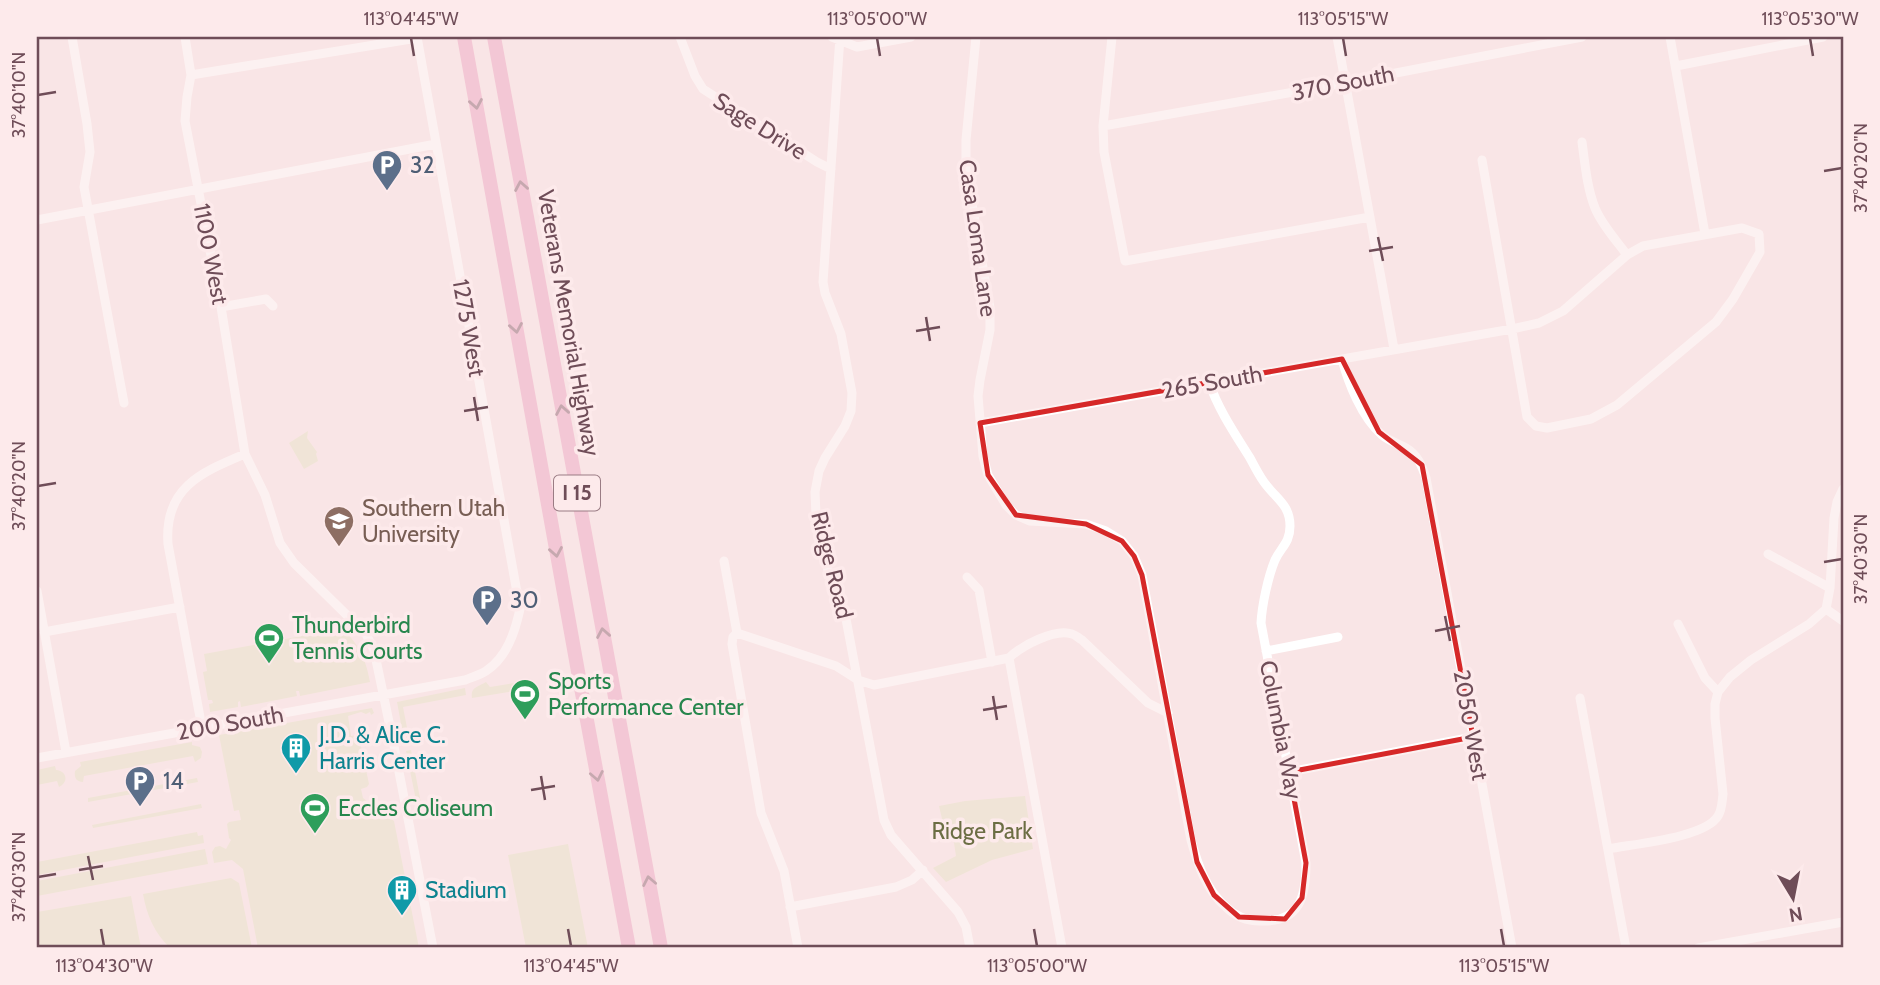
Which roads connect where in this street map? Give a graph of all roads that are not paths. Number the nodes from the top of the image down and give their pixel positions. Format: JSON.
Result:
{"nodes":[{"id":1,"x":72,"y":37,"type":"edge"},
{"id":2,"x":185,"y":37,"type":"edge"},
{"id":3,"x":464,"y":37,"type":"edge"},
{"id":4,"x":494,"y":37,"type":"edge"},
{"id":5,"x":680,"y":37,"type":"edge"},
{"id":6,"x":911,"y":37,"type":"edge"},
{"id":7,"x":976,"y":37,"type":"edge"},
{"id":8,"x":1112,"y":37,"type":"edge"},
{"id":9,"x":1337,"y":37,"type":"edge"},
{"id":10,"x":1582,"y":37,"type":"edge"},
{"id":11,"x":1670,"y":37,"type":"edge"},
{"id":12,"x":1823,"y":37,"type":"edge"},
{"id":13,"x":417,"y":38,"type":"edge"},
{"id":14,"x":837,"y":38,"type":"edge"},
{"id":15,"x":1676,"y":66,"type":"junction"},
{"id":16,"x":191,"y":75,"type":"junction"},
{"id":17,"x":1344,"y":83,"type":"junction"},
{"id":18,"x":1103,"y":126,"type":"junction"},
{"id":19,"x":1582,"y":142,"type":"dead end"},
{"id":20,"x":436,"y":144,"type":"junction"},
{"id":21,"x":1482,"y":160,"type":"dead end"},
{"id":22,"x":831,"y":169,"type":"junction"},
{"id":23,"x":199,"y":189,"type":"junction"},
{"id":24,"x":88,"y":211,"type":"junction"},
{"id":25,"x":1370,"y":218,"type":"junction"},
{"id":26,"x":37,"y":220,"type":"edge"},
{"id":27,"x":1705,"y":234,"type":"junction"},
{"id":28,"x":1627,"y":254,"type":"junction"},
{"id":29,"x":273,"y":306,"type":"dead end"},
{"id":30,"x":221,"y":307,"type":"junction"},
{"id":31,"x":1512,"y":329,"type":"junction"},
{"id":32,"x":1394,"y":349,"type":"junction"},
{"id":33,"x":1342,"y":359,"type":"junction"},
{"id":34,"x":1209,"y":382,"type":"junction"},
{"id":35,"x":124,"y":403,"type":"dead end"},
{"id":36,"x":980,"y":423,"type":"junction"},
{"id":37,"x":245,"y":454,"type":"junction"},
{"id":38,"x":1843,"y":489,"type":"edge"},
{"id":39,"x":1768,"y":554,"type":"dead end"},
{"id":40,"x":724,"y":561,"type":"dead end"},
{"id":41,"x":967,"y":578,"type":"dead end"},
{"id":42,"x":1830,"y":588,"type":"junction"},
{"id":43,"x":37,"y":591,"type":"edge"},
{"id":44,"x":180,"y":607,"type":"junction"},
{"id":45,"x":1826,"y":609,"type":"junction"},
{"id":46,"x":1843,"y":621,"type":"edge"},
{"id":47,"x":1678,"y":624,"type":"dead end"},
{"id":48,"x":44,"y":632,"type":"junction"},
{"id":49,"x":737,"y":633,"type":"junction"},
{"id":50,"x":1338,"y":637,"type":"dead end"},
{"id":51,"x":1266,"y":651,"type":"junction"},
{"id":52,"x":1010,"y":658,"type":"junction"},
{"id":53,"x":992,"y":662,"type":"junction"},
{"id":54,"x":466,"y":680,"type":"joint"},
{"id":55,"x":858,"y":680,"type":"junction"},
{"id":56,"x":1718,"y":692,"type":"junction"},
{"id":57,"x":384,"y":695,"type":"junction"},
{"id":58,"x":1580,"y":698,"type":"dead end"},
{"id":59,"x":1168,"y":713,"type":"junction"},
{"id":60,"x":202,"y":728,"type":"junction"},
{"id":61,"x":1473,"y":737,"type":"junction"},
{"id":62,"x":66,"y":752,"type":"junction"},
{"id":63,"x":37,"y":758,"type":"edge"},
{"id":64,"x":1289,"y":772,"type":"junction"},
{"id":65,"x":1608,"y":849,"type":"junction"},
{"id":66,"x":1197,"y":862,"type":"joint"},
{"id":67,"x":923,"y":870,"type":"junction"},
{"id":68,"x":790,"y":907,"type":"junction"},
{"id":69,"x":1843,"y":922,"type":"edge"},
{"id":70,"x":433,"y":948,"type":"edge"},
{"id":71,"x":629,"y":948,"type":"edge"},
{"id":72,"x":661,"y":948,"type":"edge"},
{"id":73,"x":798,"y":948,"type":"edge"},
{"id":74,"x":970,"y":948,"type":"edge"},
{"id":75,"x":1062,"y":948,"type":"edge"},
{"id":76,"x":1512,"y":948,"type":"edge"},
{"id":77,"x":1626,"y":948,"type":"edge"},
{"id":78,"x":1698,"y":948,"type":"edge"}],
"edges":[{"from":1,"to":24,"type":"street"},
{"from":2,"to":16,"type":"street","name":"1100 West"},
{"from":3,"to":71,"type":"highway","number":"I 15","one_way":true},
{"from":72,"to":4,"type":"highway","name":"Veterans Memorial Highway","number":"I 15","one_way":true},
{"from":5,"to":22,"type":"street","name":"Sage Drive"},
{"from":6,"to":14,"type":"street"},
{"from":7,"to":36,"type":"street","name":"Casa Loma Lane"},
{"from":8,"to":18,"type":"street"},
{"from":9,"to":17,"type":"street"},
{"from":10,"to":17,"type":"street","name":"370 South"},
{"from":11,"to":15,"type":"street"},
{"from":12,"to":15,"type":"street"},
{"from":13,"to":16,"type":"street"},
{"from":13,"to":20,"type":"street","name":"1275 West"},
{"from":14,"to":22,"type":"street","name":"Ridge Road"},
{"from":15,"to":27,"type":"street"},
{"from":16,"to":23,"type":"street","name":"1100 West"},
{"from":17,"to":18,"type":"street","name":"370 South"},
{"from":17,"to":25,"type":"street"},
{"from":18,"to":25,"type":"street"},
{"from":19,"to":28,"type":"street"},
{"from":20,"to":23,"type":"street"},
{"from":20,"to":54,"type":"street","name":"1275 West"},
{"from":21,"to":31,"type":"street"},
{"from":22,"to":55,"type":"street","name":"Ridge Road"},
{"from":23,"to":24,"type":"street"},
{"from":23,"to":30,"type":"street","name":"1100 West"},
{"from":24,"to":26,"type":"street"},
{"from":24,"to":35,"type":"street"},
{"from":25,"to":32,"type":"street"},
{"from":27,"to":28,"type":"street"},
{"from":27,"to":31,"type":"street"},
{"from":28,"to":31,"type":"street","name":"265 South"},
{"from":29,"to":30,"type":"street"},
{"from":30,"to":37,"type":"street","name":"1100 West"},
{"from":31,"to":32,"type":"street","name":"265 South"},
{"from":32,"to":33,"type":"street","name":"265 South"},
{"from":33,"to":34,"type":"street","name":"265 South"},
{"from":33,"to":61,"type":"street","name":"2050 West"},
{"from":34,"to":36,"type":"street","name":"265 South"},
{"from":34,"to":51,"type":"street","name":"Columbia Way"},
{"from":36,"to":59,"type":"street","name":"Casa Loma Lane"},
{"from":37,"to":44,"type":"street"},
{"from":37,"to":57,"type":"street","name":"1100 West"},
{"from":38,"to":42,"type":"street"},
{"from":39,"to":42,"type":"street"},
{"from":40,"to":49,"type":"street"},
{"from":41,"to":53,"type":"street"},
{"from":42,"to":45,"type":"street"},
{"from":43,"to":48,"type":"street"},
{"from":44,"to":48,"type":"street"},
{"from":44,"to":60,"type":"street"},
{"from":45,"to":46,"type":"street"},
{"from":45,"to":56,"type":"street"},
{"from":47,"to":56,"type":"street"},
{"from":48,"to":62,"type":"street"},
{"from":49,"to":55,"type":"street"},
{"from":49,"to":68,"type":"street"},
{"from":50,"to":51,"type":"street"},
{"from":51,"to":64,"type":"street","name":"Columbia Way"},
{"from":52,"to":53,"type":"street"},
{"from":52,"to":59,"type":"street"},
{"from":52,"to":75,"type":"street"},
{"from":53,"to":55,"type":"street"},
{"from":54,"to":57,"type":"street","name":"200 South"},
{"from":55,"to":67,"type":"street","name":"Ridge Road"},
{"from":56,"to":65,"type":"street"},
{"from":57,"to":60,"type":"street","name":"200 South"},
{"from":57,"to":70,"type":"street","name":"1100 West"},
{"from":58,"to":65,"type":"street"},
{"from":59,"to":66,"type":"street","name":"Casa Loma Lane"},
{"from":60,"to":62,"type":"street","name":"200 South"},
{"from":61,"to":64,"type":"street"},
{"from":61,"to":76,"type":"street","name":"2050 West"},
{"from":62,"to":63,"type":"street","name":"200 South"},
{"from":64,"to":66,"type":"street","name":"Columbia Way"},
{"from":65,"to":77,"type":"street"},
{"from":67,"to":68,"type":"street"},
{"from":67,"to":74,"type":"street","name":"Ridge Road"},
{"from":68,"to":73,"type":"street"},
{"from":69,"to":78,"type":"street"}]}
